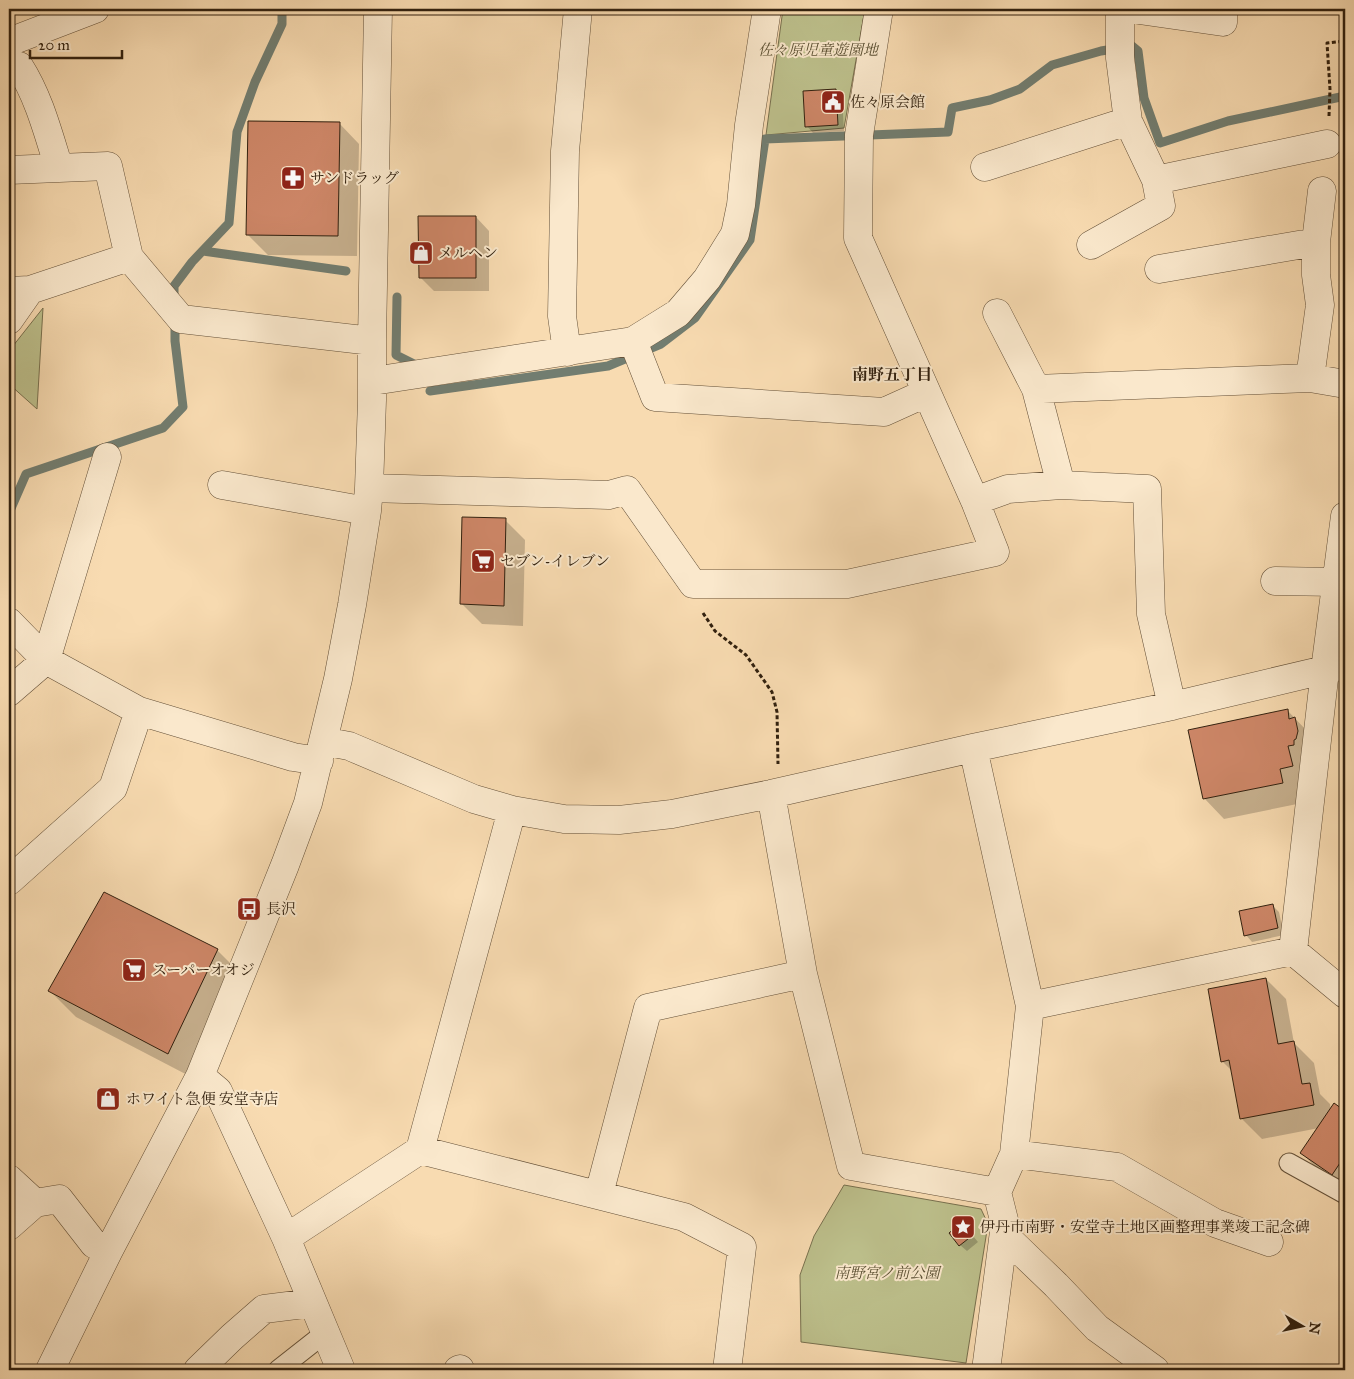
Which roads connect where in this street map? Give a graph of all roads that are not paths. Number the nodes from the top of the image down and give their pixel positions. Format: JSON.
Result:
{"nodes":[{"id":1,"x":95,"y":9,"type":"edge"},
{"id":2,"x":378,"y":9,"type":"edge"},
{"id":3,"x":578,"y":9,"type":"edge"},
{"id":4,"x":767,"y":9,"type":"edge"},
{"id":5,"x":879,"y":9,"type":"edge"},
{"id":6,"x":1120,"y":9,"type":"edge"},
{"id":7,"x":1132,"y":9,"type":"edge"},
{"id":8,"x":1224,"y":9,"type":"edge"},
{"id":9,"x":9,"y":42,"type":"edge"},
{"id":10,"x":9,"y":65,"type":"edge"},
{"id":11,"x":1128,"y":121,"type":"junction"},
{"id":12,"x":1327,"y":144,"type":"dead end"},
{"id":13,"x":985,"y":167,"type":"dead end"},
{"id":14,"x":59,"y":168,"type":"junction"},
{"id":15,"x":9,"y":170,"type":"edge"},
{"id":16,"x":1156,"y":180,"type":"junction"},
{"id":17,"x":1322,"y":191,"type":"dead end"},
{"id":18,"x":1316,"y":242,"type":"junction"},
{"id":19,"x":1090,"y":244,"type":"dead end"},
{"id":20,"x":129,"y":257,"type":"junction"},
{"id":21,"x":1159,"y":269,"type":"dead end"},
{"id":22,"x":19,"y":291,"type":"edge"},
{"id":23,"x":997,"y":313,"type":"dead end"},
{"id":24,"x":9,"y":320,"type":"edge"},
{"id":25,"x":372,"y":341,"type":"junction"},
{"id":26,"x":633,"y":341,"type":"junction"},
{"id":27,"x":567,"y":352,"type":"junction"},
{"id":28,"x":1310,"y":378,"type":"junction"},
{"id":29,"x":373,"y":381,"type":"junction"},
{"id":30,"x":1345,"y":384,"type":"edge"},
{"id":31,"x":1036,"y":389,"type":"junction"},
{"id":32,"x":926,"y":394,"type":"junction"},
{"id":33,"x":107,"y":457,"type":"dead end"},
{"id":34,"x":222,"y":485,"type":"dead end"},
{"id":35,"x":1061,"y":485,"type":"junction"},
{"id":36,"x":368,"y":500,"type":"junction"},
{"id":37,"x":975,"y":501,"type":"junction"},
{"id":38,"x":1345,"y":516,"type":"edge"},
{"id":39,"x":1275,"y":581,"type":"dead end"},
{"id":40,"x":1337,"y":582,"type":"junction"},
{"id":41,"x":9,"y":622,"type":"edge"},
{"id":42,"x":46,"y":660,"type":"junction"},
{"id":43,"x":1335,"y":668,"type":"edge"},
{"id":44,"x":9,"y":692,"type":"edge"},
{"id":45,"x":1172,"y":706,"type":"junction"},
{"id":46,"x":139,"y":711,"type":"junction"},
{"id":47,"x":974,"y":748,"type":"junction"},
{"id":48,"x":321,"y":751,"type":"junction"},
{"id":49,"x":775,"y":793,"type":"junction"},
{"id":50,"x":512,"y":810,"type":"junction"},
{"id":51,"x":9,"y":881,"type":"edge"},
{"id":52,"x":1293,"y":951,"type":"junction"},
{"id":53,"x":803,"y":974,"type":"junction"},
{"id":54,"x":1345,"y":994,"type":"edge"},
{"id":55,"x":1030,"y":1006,"type":"junction"},
{"id":56,"x":200,"y":1076,"type":"junction"},
{"id":57,"x":420,"y":1150,"type":"junction"},
{"id":58,"x":1014,"y":1154,"type":"junction"},
{"id":59,"x":1289,"y":1163,"type":"dead end"},
{"id":60,"x":9,"y":1178,"type":"edge"},
{"id":61,"x":997,"y":1192,"type":"junction"},
{"id":62,"x":598,"y":1194,"type":"junction"},
{"id":63,"x":1345,"y":1194,"type":"edge"},
{"id":64,"x":35,"y":1203,"type":"junction"},
{"id":65,"x":9,"y":1226,"type":"edge"},
{"id":66,"x":1004,"y":1236,"type":"junction"},
{"id":67,"x":286,"y":1238,"type":"junction"},
{"id":68,"x":1270,"y":1242,"type":"dead end"},
{"id":69,"x":108,"y":1252,"type":"junction"},
{"id":70,"x":312,"y":1303,"type":"junction"},
{"id":71,"x":325,"y":1333,"type":"junction"},
{"id":72,"x":987,"y":1367,"type":"edge"},
{"id":73,"x":50,"y":1370,"type":"edge"},
{"id":74,"x":198,"y":1370,"type":"edge"},
{"id":75,"x":278,"y":1370,"type":"edge"},
{"id":76,"x":341,"y":1370,"type":"edge"},
{"id":77,"x":727,"y":1370,"type":"edge"},
{"id":78,"x":1155,"y":1370,"type":"edge"}],
"edges":[{"from":1,"to":9,"type":"street"},
{"from":2,"to":25,"type":"street"},
{"from":3,"to":27,"type":"street"},
{"from":4,"to":26,"type":"street"},
{"from":5,"to":32,"type":"street"},
{"from":6,"to":11,"type":"street"},
{"from":7,"to":8,"type":"street"},
{"from":10,"to":14,"type":"street"},
{"from":11,"to":13,"type":"street"},
{"from":11,"to":16,"type":"street"},
{"from":12,"to":16,"type":"street"},
{"from":14,"to":15,"type":"street"},
{"from":14,"to":20,"type":"street"},
{"from":16,"to":19,"type":"street"},
{"from":17,"to":18,"type":"street"},
{"from":18,"to":21,"type":"street"},
{"from":18,"to":28,"type":"street"},
{"from":20,"to":22,"type":"street"},
{"from":20,"to":25,"type":"street"},
{"from":22,"to":24,"type":"street"},
{"from":23,"to":31,"type":"street"},
{"from":25,"to":29,"type":"street"},
{"from":26,"to":27,"type":"street"},
{"from":26,"to":32,"type":"street"},
{"from":27,"to":29,"type":"street"},
{"from":28,"to":30,"type":"street"},
{"from":28,"to":31,"type":"street"},
{"from":29,"to":36,"type":"street"},
{"from":31,"to":35,"type":"street"},
{"from":32,"to":37,"type":"street"},
{"from":33,"to":42,"type":"street"},
{"from":34,"to":36,"type":"street"},
{"from":35,"to":37,"type":"street"},
{"from":35,"to":45,"type":"street"},
{"from":36,"to":37,"type":"street"},
{"from":36,"to":48,"type":"street"},
{"from":38,"to":40,"type":"street"},
{"from":39,"to":40,"type":"street"},
{"from":40,"to":43,"type":"street"},
{"from":41,"to":42,"type":"street"},
{"from":42,"to":44,"type":"street"},
{"from":42,"to":46,"type":"street"},
{"from":43,"to":45,"type":"street"},
{"from":43,"to":52,"type":"street"},
{"from":45,"to":47,"type":"street"},
{"from":46,"to":48,"type":"street"},
{"from":46,"to":51,"type":"street"},
{"from":47,"to":49,"type":"street"},
{"from":47,"to":55,"type":"street"},
{"from":48,"to":50,"type":"street"},
{"from":48,"to":56,"type":"street"},
{"from":49,"to":50,"type":"street"},
{"from":49,"to":53,"type":"street"},
{"from":50,"to":57,"type":"street"},
{"from":52,"to":54,"type":"street"},
{"from":52,"to":55,"type":"street"},
{"from":53,"to":61,"type":"street"},
{"from":53,"to":62,"type":"street"},
{"from":55,"to":58,"type":"street"},
{"from":56,"to":67,"type":"street"},
{"from":56,"to":69,"type":"street"},
{"from":57,"to":62,"type":"street"},
{"from":57,"to":67,"type":"street"},
{"from":58,"to":61,"type":"street"},
{"from":58,"to":68,"type":"street"},
{"from":59,"to":63,"type":"lane"},
{"from":60,"to":64,"type":"street"},
{"from":61,"to":66,"type":"street"},
{"from":62,"to":77,"type":"street"},
{"from":64,"to":65,"type":"street"},
{"from":64,"to":69,"type":"street"},
{"from":66,"to":72,"type":"street"},
{"from":66,"to":78,"type":"street"},
{"from":67,"to":70,"type":"street"},
{"from":69,"to":73,"type":"street"},
{"from":70,"to":71,"type":"street"},
{"from":70,"to":74,"type":"street"},
{"from":71,"to":75,"type":"lane"},
{"from":71,"to":76,"type":"street"}]}
